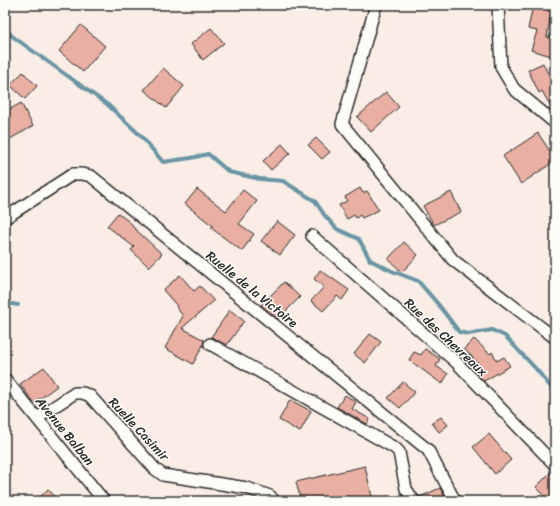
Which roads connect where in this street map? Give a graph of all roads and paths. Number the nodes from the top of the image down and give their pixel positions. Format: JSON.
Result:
{"nodes":[{"id":1,"x":376,"y":5,"type":"edge"},
{"id":2,"x":498,"y":5,"type":"edge"},
{"id":3,"x":555,"y":123,"type":"edge"},
{"id":4,"x":5,"y":218,"type":"edge"},
{"id":5,"x":312,"y":236,"type":"dead end"},
{"id":6,"x":555,"y":338,"type":"edge"},
{"id":7,"x":210,"y":344,"type":"dead end"},
{"id":8,"x":5,"y":379,"type":"edge"},
{"id":9,"x":37,"y":418,"type":"junction"},
{"id":10,"x":555,"y":465,"type":"edge"},
{"id":11,"x":104,"y":501,"type":"edge"},
{"id":12,"x":274,"y":501,"type":"edge"},
{"id":13,"x":414,"y":501,"type":"edge"},
{"id":14,"x":455,"y":501,"type":"edge"}],
"edges":[{"from":1,"to":6,"type":"street"},
{"from":2,"to":3,"type":"street"},
{"from":4,"to":14,"type":"street","name":"Ruelle de la Victoire"},
{"from":5,"to":10,"type":"street","name":"Rue des Chevreaux"},
{"from":7,"to":13,"type":"street"},
{"from":8,"to":9,"type":"street","name":"Avenue Balban"},
{"from":9,"to":11,"type":"street","name":"Avenue Balban"},
{"from":9,"to":12,"type":"street","name":"Ruelle Casimir"}]}
